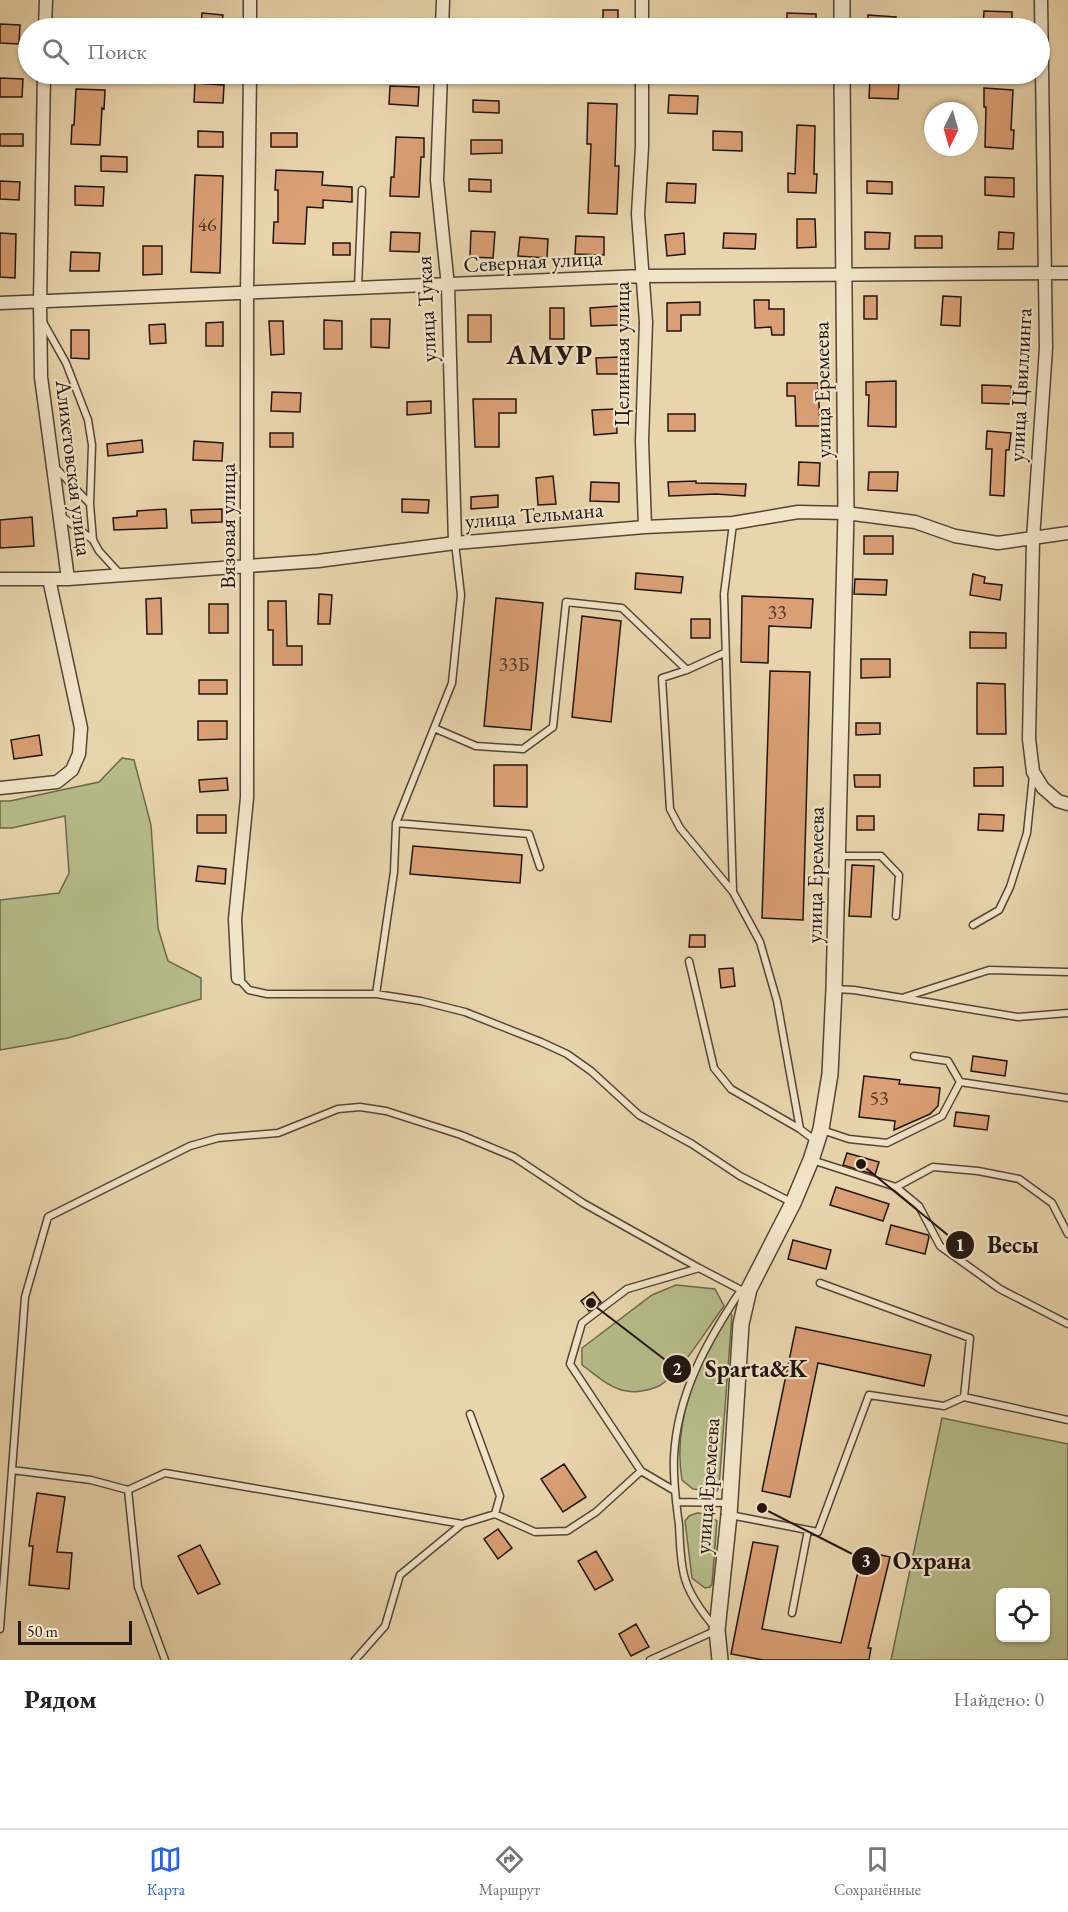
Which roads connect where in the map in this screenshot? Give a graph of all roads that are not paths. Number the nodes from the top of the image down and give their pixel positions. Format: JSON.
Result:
{"nodes":[{"id":1,"x":46,"y":0,"type":"edge"},
{"id":2,"x":250,"y":0,"type":"edge"},
{"id":3,"x":443,"y":0,"type":"edge"},
{"id":4,"x":642,"y":0,"type":"edge"},
{"id":5,"x":842,"y":0,"type":"edge"},
{"id":6,"x":1041,"y":0,"type":"edge"},
{"id":7,"x":45,"y":18,"type":"edge"},
{"id":8,"x":250,"y":18,"type":"edge"},
{"id":9,"x":442,"y":18,"type":"edge"},
{"id":10,"x":642,"y":18,"type":"edge"},
{"id":11,"x":842,"y":18,"type":"edge"},
{"id":12,"x":1041,"y":18,"type":"edge"},
{"id":13,"x":44,"y":84,"type":"edge"},
{"id":14,"x":250,"y":84,"type":"edge"},
{"id":15,"x":441,"y":84,"type":"edge"},
{"id":16,"x":642,"y":84,"type":"edge"},
{"id":17,"x":842,"y":84,"type":"edge"},
{"id":18,"x":1042,"y":84,"type":"edge"},
{"id":19,"x":362,"y":190,"type":"dead end"},
{"id":20,"x":1045,"y":273,"type":"junction"},
{"id":21,"x":1068,"y":273,"type":"edge"},
{"id":22,"x":843,"y":274,"type":"junction"},
{"id":23,"x":643,"y":276,"type":"junction"},
{"id":24,"x":448,"y":286,"type":"junction"},
{"id":25,"x":358,"y":287,"type":"junction"},
{"id":26,"x":247,"y":293,"type":"junction"},
{"id":27,"x":40,"y":302,"type":"junction"},
{"id":28,"x":0,"y":303,"type":"edge"},
{"id":29,"x":40,"y":316,"type":"junction"},
{"id":30,"x":51,"y":463,"type":"junction"},
{"id":31,"x":90,"y":504,"type":"junction"},
{"id":32,"x":58,"y":513,"type":"junction"},
{"id":33,"x":846,"y":513,"type":"junction"},
{"id":34,"x":733,"y":523,"type":"junction"},
{"id":35,"x":645,"y":527,"type":"junction"},
{"id":36,"x":1068,"y":532,"type":"edge"},
{"id":37,"x":1033,"y":539,"type":"junction"},
{"id":38,"x":93,"y":540,"type":"junction"},
{"id":39,"x":454,"y":543,"type":"junction"},
{"id":40,"x":248,"y":566,"type":"junction"},
{"id":41,"x":120,"y":575,"type":"junction"},
{"id":42,"x":0,"y":579,"type":"edge"},
{"id":43,"x":48,"y":579,"type":"junction"},
{"id":44,"x":68,"y":579,"type":"junction"},
{"id":45,"x":724,"y":653,"type":"junction"},
{"id":46,"x":687,"y":670,"type":"junction"},
{"id":47,"x":434,"y":728,"type":"junction"},
{"id":48,"x":1033,"y":772,"type":"junction"},
{"id":49,"x":0,"y":788,"type":"edge"},
{"id":50,"x":1068,"y":804,"type":"edge"},
{"id":51,"x":396,"y":823,"type":"junction"},
{"id":52,"x":838,"y":855,"type":"junction"},
{"id":53,"x":540,"y":867,"type":"dead end"},
{"id":54,"x":733,"y":892,"type":"junction"},
{"id":55,"x":896,"y":916,"type":"dead end"},
{"id":56,"x":974,"y":925,"type":"dead end"},
{"id":57,"x":689,"y":961,"type":"dead end"},
{"id":58,"x":1068,"y":972,"type":"edge"},
{"id":59,"x":238,"y":978,"type":"joint"},
{"id":60,"x":834,"y":989,"type":"junction"},
{"id":61,"x":376,"y":994,"type":"junction"},
{"id":62,"x":903,"y":998,"type":"junction"},
{"id":63,"x":1068,"y":1013,"type":"edge"},
{"id":64,"x":914,"y":1056,"type":"dead end"},
{"id":65,"x":960,"y":1082,"type":"junction"},
{"id":66,"x":1068,"y":1098,"type":"edge"},
{"id":67,"x":800,"y":1128,"type":"junction"},
{"id":68,"x":819,"y":1136,"type":"junction"},
{"id":69,"x":811,"y":1160,"type":"junction"},
{"id":70,"x":896,"y":1187,"type":"junction"},
{"id":71,"x":793,"y":1203,"type":"junction"},
{"id":72,"x":1068,"y":1234,"type":"edge"},
{"id":73,"x":699,"y":1268,"type":"junction"},
{"id":74,"x":820,"y":1283,"type":"dead end"},
{"id":75,"x":745,"y":1290,"type":"junction"},
{"id":76,"x":1068,"y":1324,"type":"edge"},
{"id":77,"x":964,"y":1397,"type":"junction"},
{"id":78,"x":470,"y":1414,"type":"dead end"},
{"id":79,"x":1068,"y":1420,"type":"edge"},
{"id":80,"x":12,"y":1470,"type":"junction"},
{"id":81,"x":641,"y":1471,"type":"junction"},
{"id":82,"x":128,"y":1490,"type":"junction"},
{"id":83,"x":675,"y":1491,"type":"junction"},
{"id":84,"x":676,"y":1502,"type":"junction"},
{"id":85,"x":730,"y":1509,"type":"junction"},
{"id":86,"x":495,"y":1514,"type":"junction"},
{"id":87,"x":462,"y":1524,"type":"junction"},
{"id":88,"x":808,"y":1530,"type":"junction"},
{"id":89,"x":792,"y":1613,"type":"dead end"},
{"id":90,"x":0,"y":1629,"type":"edge"},
{"id":91,"x":717,"y":1630,"type":"junction"},
{"id":92,"x":165,"y":1660,"type":"edge"},
{"id":93,"x":355,"y":1660,"type":"edge"},
{"id":94,"x":650,"y":1660,"type":"edge"},
{"id":95,"x":720,"y":1660,"type":"edge"}],
"edges":[{"from":1,"to":7,"type":"street"},
{"from":2,"to":8,"type":"street"},
{"from":3,"to":9,"type":"street"},
{"from":4,"to":10,"type":"street"},
{"from":5,"to":11,"type":"street"},
{"from":6,"to":12,"type":"street","name":"улица Цвиллинга"},
{"from":13,"to":27,"type":"street","name":"Алихетовская улица"},
{"from":14,"to":26,"type":"street","name":"Вязовая улица"},
{"from":15,"to":24,"type":"street","name":"улица Тукая"},
{"from":16,"to":23,"type":"street","name":"Целинная улица"},
{"from":17,"to":22,"type":"street","name":"улица Еремеева"},
{"from":18,"to":20,"type":"street","name":"улица Цвиллинга"},
{"from":19,"to":25,"type":"lane"},
{"from":20,"to":21,"type":"street","name":"Северная улица"},
{"from":20,"to":22,"type":"street","name":"Северная улица"},
{"from":20,"to":37,"type":"street","name":"улица Цвиллинга"},
{"from":22,"to":23,"type":"street","name":"Северная улица"},
{"from":22,"to":33,"type":"street","name":"улица Еремеева"},
{"from":23,"to":24,"type":"street","name":"Северная улица"},
{"from":23,"to":35,"type":"street","name":"Целинная улица"},
{"from":24,"to":25,"type":"street","name":"Северная улица"},
{"from":24,"to":39,"type":"street","name":"улица Тукая"},
{"from":25,"to":26,"type":"street","name":"Северная улица"},
{"from":26,"to":27,"type":"street","name":"Северная улица"},
{"from":26,"to":40,"type":"street","name":"Вязовая улица"},
{"from":27,"to":28,"type":"street","name":"Северная улица"},
{"from":27,"to":29,"type":"street","name":"Алихетовская улица"},
{"from":29,"to":30,"type":"street","name":"Алихетовская улица"},
{"from":29,"to":31,"type":"lane"},
{"from":30,"to":31,"type":"lane"},
{"from":30,"to":32,"type":"street","name":"Алихетовская улица"},
{"from":31,"to":38,"type":"lane"},
{"from":32,"to":38,"type":"lane"},
{"from":32,"to":44,"type":"street","name":"Алихетовская улица"},
{"from":33,"to":34,"type":"street","name":"улица Тельмана"},
{"from":33,"to":37,"type":"street","name":"улица Тельмана"},
{"from":33,"to":52,"type":"street","name":"улица Еремеева"},
{"from":34,"to":35,"type":"street","name":"улица Тельмана"},
{"from":34,"to":45,"type":"lane"},
{"from":35,"to":39,"type":"street","name":"улица Тельмана"},
{"from":36,"to":37,"type":"street","name":"улица Тельмана"},
{"from":37,"to":48,"type":"street","name":"улица Цвиллинга"},
{"from":38,"to":41,"type":"lane"},
{"from":39,"to":40,"type":"street","name":"улица Тельмана"},
{"from":39,"to":47,"type":"lane"},
{"from":40,"to":41,"type":"street","name":"улица Тельмана"},
{"from":40,"to":59,"type":"street","name":"Вязовая улица"},
{"from":41,"to":44,"type":"street","name":"улица Тельмана"},
{"from":42,"to":43,"type":"street","name":"улица Тельмана"},
{"from":43,"to":44,"type":"street","name":"улица Тельмана"},
{"from":43,"to":49,"type":"street","name":"Алихетовская улица"},
{"from":45,"to":46,"type":"lane"},
{"from":45,"to":54,"type":"lane"},
{"from":46,"to":47,"type":"lane"},
{"from":46,"to":54,"type":"lane"},
{"from":47,"to":51,"type":"lane"},
{"from":48,"to":50,"type":"street"},
{"from":48,"to":56,"type":"lane"},
{"from":51,"to":53,"type":"lane"},
{"from":51,"to":61,"type":"lane"},
{"from":52,"to":55,"type":"lane"},
{"from":52,"to":60,"type":"street","name":"улица Еремеева"},
{"from":54,"to":67,"type":"lane"},
{"from":57,"to":67,"type":"lane"},
{"from":58,"to":62,"type":"lane"},
{"from":59,"to":61,"type":"lane"},
{"from":60,"to":62,"type":"lane"},
{"from":60,"to":68,"type":"street","name":"улица Еремеева"},
{"from":61,"to":71,"type":"lane"},
{"from":62,"to":63,"type":"lane"},
{"from":64,"to":65,"type":"lane"},
{"from":65,"to":66,"type":"lane"},
{"from":65,"to":68,"type":"lane"},
{"from":67,"to":68,"type":"lane"},
{"from":68,"to":69,"type":"street","name":"улица Еремеева"},
{"from":69,"to":70,"type":"lane"},
{"from":69,"to":71,"type":"street","name":"улица Еремеева"},
{"from":70,"to":72,"type":"lane"},
{"from":70,"to":76,"type":"lane"},
{"from":71,"to":75,"type":"street","name":"улица Еремеева"},
{"from":73,"to":75,"type":"lane"},
{"from":73,"to":80,"type":"lane"},
{"from":73,"to":81,"type":"lane"},
{"from":74,"to":77,"type":"lane"},
{"from":75,"to":83,"type":"lane"},
{"from":75,"to":85,"type":"street","name":"улица Еремеева"},
{"from":77,"to":79,"type":"lane"},
{"from":77,"to":88,"type":"lane"},
{"from":78,"to":86,"type":"lane"},
{"from":80,"to":82,"type":"lane"},
{"from":80,"to":90,"type":"lane"},
{"from":81,"to":83,"type":"lane"},
{"from":81,"to":86,"type":"lane"},
{"from":82,"to":87,"type":"lane"},
{"from":82,"to":92,"type":"lane"},
{"from":83,"to":84,"type":"lane"},
{"from":84,"to":85,"type":"lane"},
{"from":84,"to":91,"type":"lane"},
{"from":85,"to":88,"type":"lane"},
{"from":85,"to":91,"type":"street","name":"улица Еремеева"},
{"from":86,"to":87,"type":"lane"},
{"from":87,"to":93,"type":"lane"},
{"from":88,"to":89,"type":"lane"},
{"from":91,"to":94,"type":"lane"},
{"from":91,"to":95,"type":"street","name":"улица Еремеева"}]}
